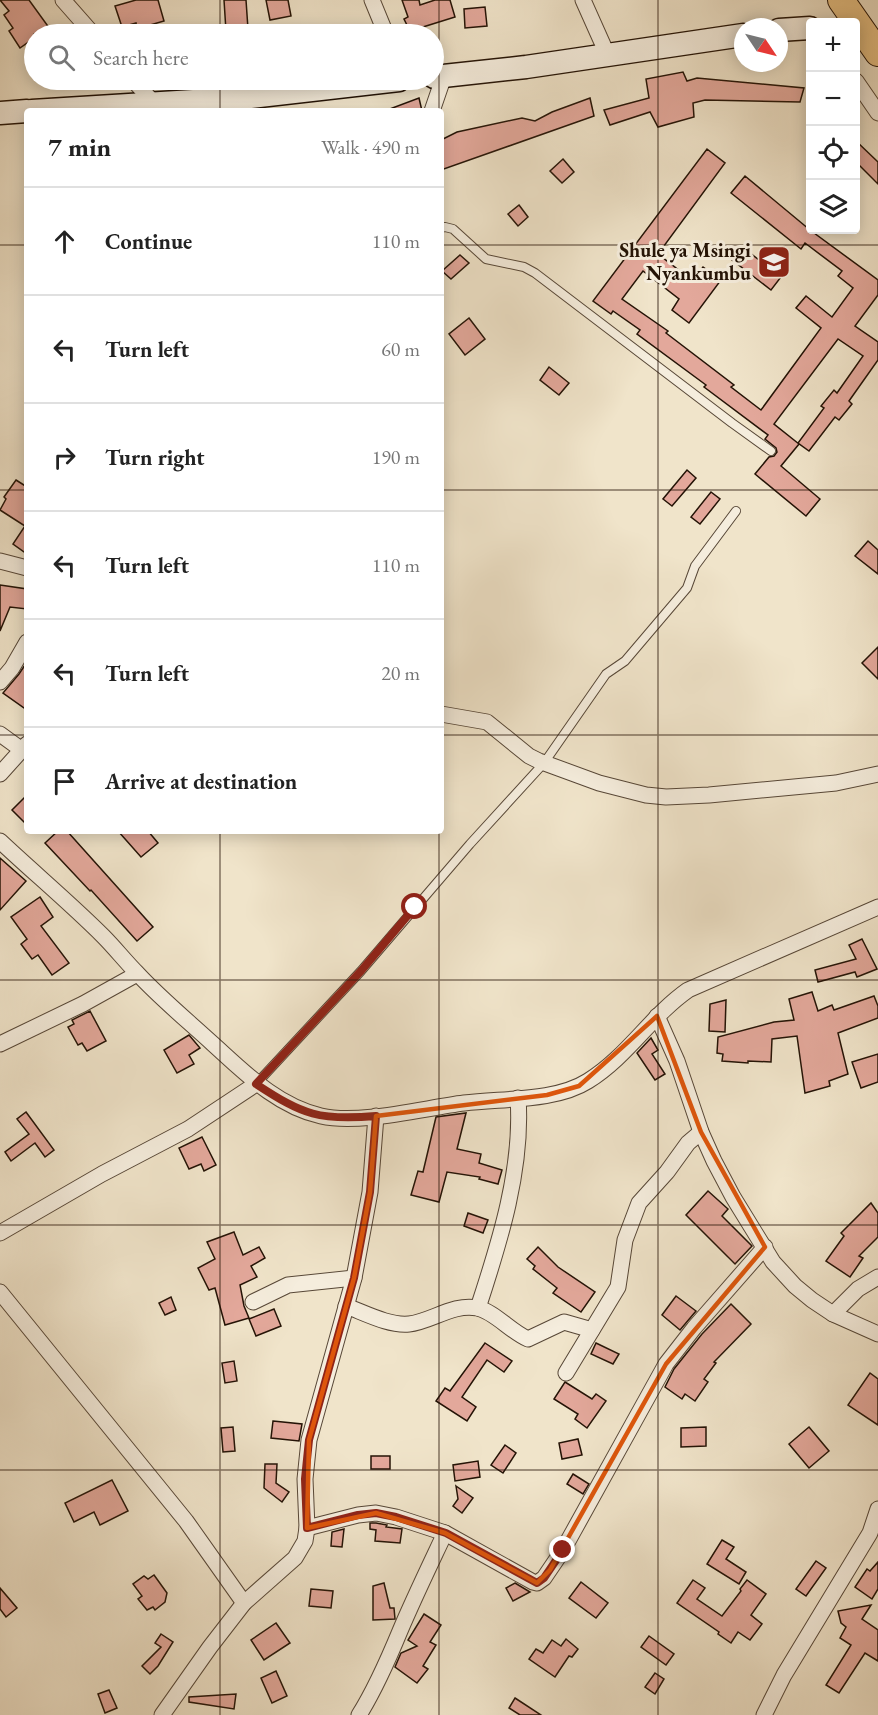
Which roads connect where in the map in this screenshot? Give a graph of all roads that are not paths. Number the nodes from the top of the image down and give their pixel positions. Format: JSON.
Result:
{"nodes":[{"id":1,"x":63,"y":0,"type":"edge"},
{"id":2,"x":372,"y":0,"type":"edge"},
{"id":3,"x":584,"y":0,"type":"edge"},
{"id":4,"x":841,"y":0,"type":"edge"},
{"id":5,"x":84,"y":24,"type":"edge"},
{"id":6,"x":382,"y":24,"type":"edge"},
{"id":7,"x":806,"y":28,"type":"edge"},
{"id":8,"x":788,"y":29,"type":"edge"},
{"id":9,"x":865,"y":29,"type":"edge"},
{"id":10,"x":734,"y":36,"type":"edge"},
{"id":11,"x":878,"y":53,"type":"edge"},
{"id":12,"x":608,"y":56,"type":"junction"},
{"id":13,"x":444,"y":76,"type":"edge"},
{"id":14,"x":860,"y":88,"type":"edge"},
{"id":15,"x":142,"y":90,"type":"edge"},
{"id":16,"x":312,"y":90,"type":"edge"},
{"id":17,"x":436,"y":90,"type":"edge"},
{"id":18,"x":154,"y":104,"type":"junction"},
{"id":19,"x":84,"y":108,"type":"edge"},
{"id":20,"x":433,"y":108,"type":"edge"},
{"id":21,"x":24,"y":111,"type":"edge"},
{"id":22,"x":0,"y":113,"type":"edge"},
{"id":23,"x":878,"y":113,"type":"edge"},
{"id":24,"x":444,"y":227,"type":"edge"},
{"id":25,"x":771,"y":451,"type":"dead end"},
{"id":26,"x":736,"y":511,"type":"dead end"},
{"id":27,"x":0,"y":561,"type":"edge"},
{"id":28,"x":24,"y":567,"type":"edge"},
{"id":29,"x":24,"y":647,"type":"edge"},
{"id":30,"x":0,"y":682,"type":"edge"},
{"id":31,"x":444,"y":715,"type":"edge"},
{"id":32,"x":0,"y":734,"type":"edge"},
{"id":33,"x":24,"y":747,"type":"edge"},
{"id":34,"x":544,"y":763,"type":"junction"},
{"id":35,"x":0,"y":774,"type":"edge"},
{"id":36,"x":878,"y":774,"type":"edge"},
{"id":37,"x":0,"y":842,"type":"edge"},
{"id":38,"x":878,"y":907,"type":"edge"},
{"id":39,"x":137,"y":974,"type":"junction"},
{"id":40,"x":657,"y":1016,"type":"junction"},
{"id":41,"x":0,"y":1044,"type":"edge"},
{"id":42,"x":256,"y":1084,"type":"junction"},
{"id":43,"x":518,"y":1098,"type":"junction"},
{"id":44,"x":376,"y":1116,"type":"junction"},
{"id":45,"x":700,"y":1132,"type":"junction"},
{"id":46,"x":0,"y":1233,"type":"edge"},
{"id":47,"x":765,"y":1247,"type":"junction"},
{"id":48,"x":878,"y":1277,"type":"edge"},
{"id":49,"x":354,"y":1278,"type":"junction"},
{"id":50,"x":0,"y":1292,"type":"edge"},
{"id":51,"x":253,"y":1302,"type":"dead end"},
{"id":52,"x":346,"y":1306,"type":"junction"},
{"id":53,"x":478,"y":1308,"type":"junction"},
{"id":54,"x":833,"y":1314,"type":"junction"},
{"id":55,"x":591,"y":1330,"type":"junction"},
{"id":56,"x":878,"y":1334,"type":"edge"},
{"id":57,"x":566,"y":1373,"type":"dead end"},
{"id":58,"x":878,"y":1509,"type":"edge"},
{"id":59,"x":307,"y":1528,"type":"junction"},
{"id":60,"x":446,"y":1533,"type":"junction"},
{"id":61,"x":874,"y":1538,"type":"edge"},
{"id":62,"x":244,"y":1604,"type":"junction"},
{"id":63,"x":162,"y":1715,"type":"edge"},
{"id":64,"x":359,"y":1715,"type":"edge"},
{"id":65,"x":764,"y":1715,"type":"edge"}],
"edges":[{"from":1,"to":5,"type":"street"},
{"from":2,"to":6,"type":"street"},
{"from":3,"to":12,"type":"street"},
{"from":4,"to":9,"type":"highway"},
{"from":7,"to":8,"type":"main road"},
{"from":9,"to":11,"type":"highway"},
{"from":10,"to":12,"type":"main road"},
{"from":12,"to":13,"type":"main road"},
{"from":14,"to":23,"type":"street"},
{"from":15,"to":18,"type":"street"},
{"from":16,"to":18,"type":"main road"},
{"from":17,"to":20,"type":"street"},
{"from":18,"to":19,"type":"main road"},
{"from":21,"to":22,"type":"main road"},
{"from":24,"to":25,"type":"lane"},
{"from":26,"to":34,"type":"lane"},
{"from":27,"to":28,"type":"street"},
{"from":29,"to":30,"type":"street"},
{"from":31,"to":34,"type":"street"},
{"from":32,"to":33,"type":"street"},
{"from":33,"to":35,"type":"street"},
{"from":34,"to":36,"type":"street"},
{"from":34,"to":42,"type":"lane"},
{"from":37,"to":39,"type":"street"},
{"from":38,"to":40,"type":"street"},
{"from":39,"to":41,"type":"street"},
{"from":39,"to":42,"type":"street"},
{"from":40,"to":43,"type":"street"},
{"from":40,"to":45,"type":"street"},
{"from":42,"to":44,"type":"street"},
{"from":42,"to":46,"type":"street"},
{"from":43,"to":44,"type":"street"},
{"from":43,"to":53,"type":"street"},
{"from":44,"to":49,"type":"street"},
{"from":45,"to":47,"type":"street"},
{"from":45,"to":55,"type":"street"},
{"from":47,"to":54,"type":"street"},
{"from":47,"to":60,"type":"street"},
{"from":48,"to":54,"type":"street"},
{"from":49,"to":51,"type":"street"},
{"from":49,"to":52,"type":"street"},
{"from":50,"to":62,"type":"street"},
{"from":52,"to":53,"type":"street"},
{"from":52,"to":59,"type":"street"},
{"from":53,"to":55,"type":"street"},
{"from":54,"to":56,"type":"street"},
{"from":55,"to":57,"type":"street"},
{"from":58,"to":61,"type":"street"},
{"from":59,"to":60,"type":"street"},
{"from":59,"to":62,"type":"street"},
{"from":60,"to":64,"type":"street"},
{"from":61,"to":65,"type":"street"},
{"from":62,"to":63,"type":"street"}]}
